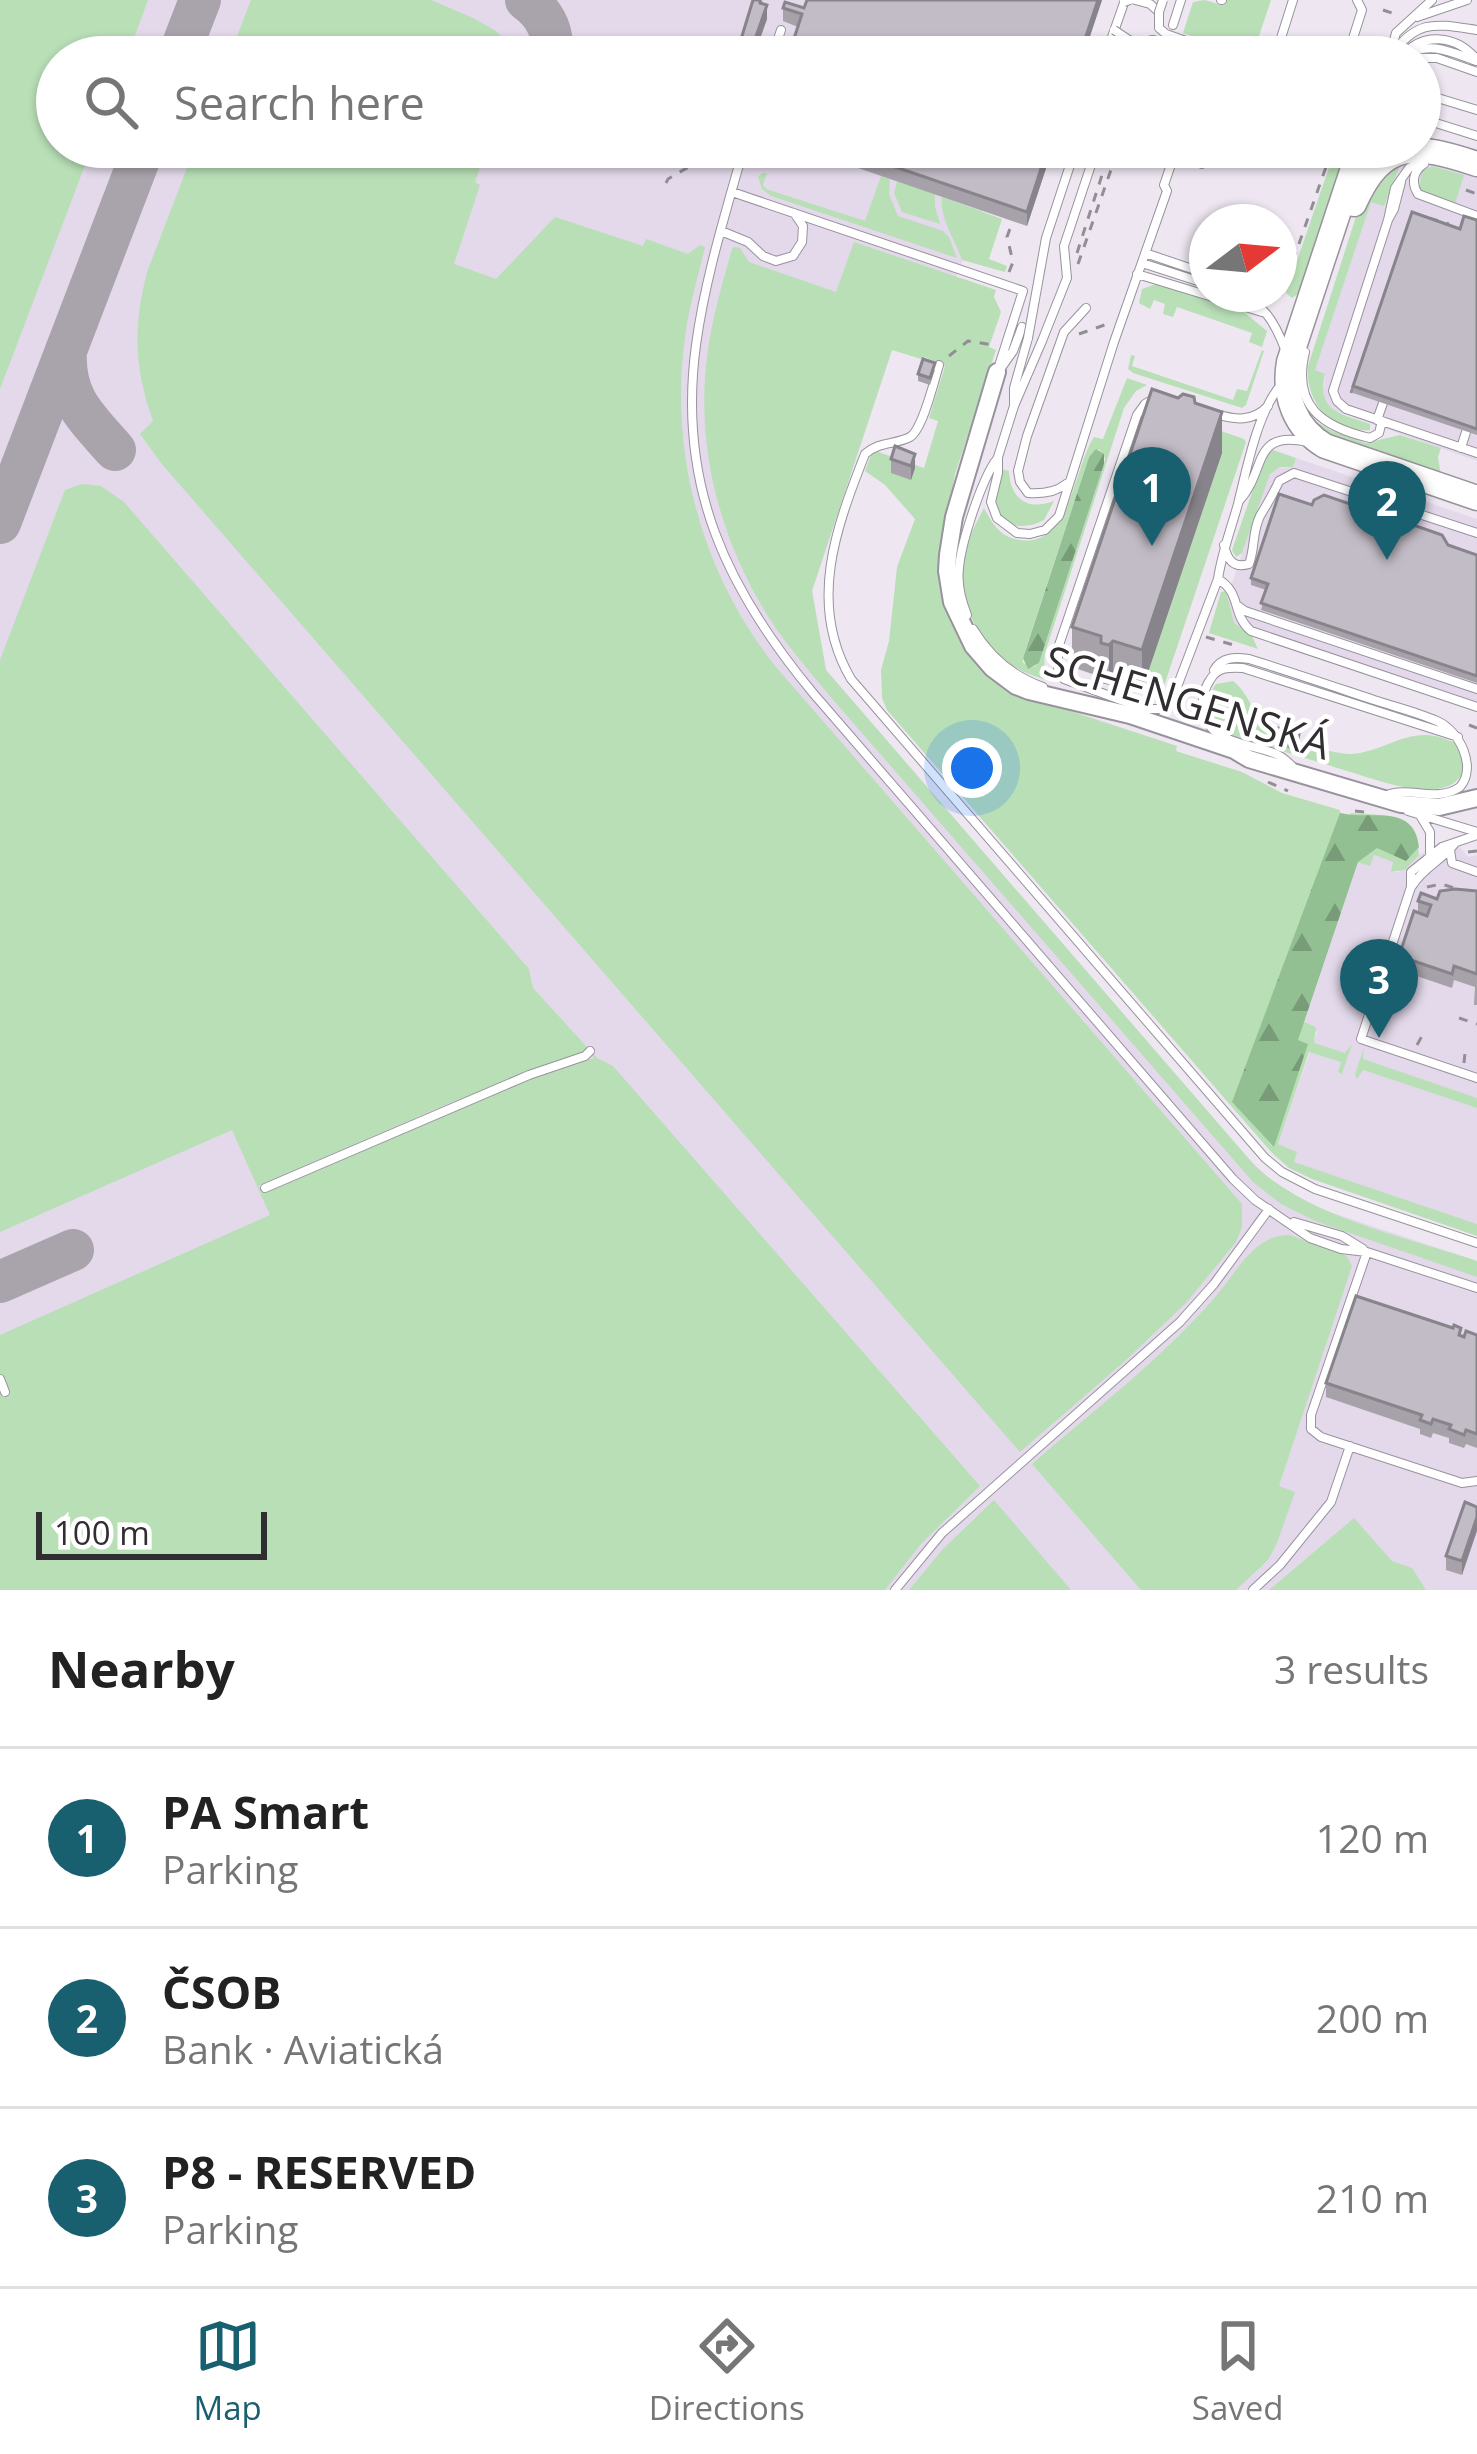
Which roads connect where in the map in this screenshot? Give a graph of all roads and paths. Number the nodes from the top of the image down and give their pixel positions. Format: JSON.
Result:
{"nodes":[{"id":1,"x":1129,"y":0,"type":"edge"},
{"id":2,"x":1163,"y":0,"type":"edge"},
{"id":3,"x":1181,"y":0,"type":"edge"},
{"id":4,"x":1293,"y":0,"type":"edge"},
{"id":5,"x":1357,"y":0,"type":"edge"},
{"id":6,"x":1432,"y":0,"type":"edge"},
{"id":7,"x":1467,"y":0,"type":"edge"},
{"id":8,"x":1383,"y":10,"type":"dead end"},
{"id":9,"x":1159,"y":12,"type":"junction"},
{"id":10,"x":1400,"y":16,"type":"dead end"},
{"id":11,"x":1410,"y":20,"type":"junction"},
{"id":12,"x":783,"y":25,"type":"dead end"},
{"id":13,"x":1173,"y":25,"type":"dead end"},
{"id":14,"x":1114,"y":30,"type":"junction"},
{"id":15,"x":1477,"y":34,"type":"edge"},
{"id":16,"x":779,"y":36,"type":"edge"},
{"id":17,"x":1112,"y":36,"type":"edge"},
{"id":18,"x":1121,"y":36,"type":"edge"},
{"id":19,"x":1172,"y":36,"type":"edge"},
{"id":20,"x":1282,"y":36,"type":"edge"},
{"id":21,"x":1354,"y":36,"type":"edge"},
{"id":22,"x":1395,"y":36,"type":"edge"},
{"id":23,"x":1409,"y":36,"type":"edge"},
{"id":24,"x":1441,"y":49,"type":"edge"},
{"id":25,"x":1441,"y":59,"type":"edge"},
{"id":26,"x":1477,"y":61,"type":"edge"},
{"id":27,"x":1477,"y":72,"type":"edge"},
{"id":28,"x":1441,"y":98,"type":"edge"},
{"id":29,"x":1476,"y":106,"type":"edge"},
{"id":30,"x":1441,"y":125,"type":"edge"},
{"id":31,"x":1477,"y":136,"type":"edge"},
{"id":32,"x":1441,"y":154,"type":"edge"},
{"id":33,"x":1441,"y":156,"type":"edge"},
{"id":34,"x":1477,"y":164,"type":"edge"},
{"id":35,"x":686,"y":168,"type":"edge"},
{"id":36,"x":738,"y":168,"type":"edge"},
{"id":37,"x":1069,"y":168,"type":"edge"},
{"id":38,"x":1090,"y":168,"type":"edge"},
{"id":39,"x":1104,"y":168,"type":"edge"},
{"id":40,"x":1112,"y":168,"type":"edge"},
{"id":41,"x":1170,"y":168,"type":"edge"},
{"id":42,"x":1325,"y":168,"type":"edge"},
{"id":43,"x":1353,"y":168,"type":"edge"},
{"id":44,"x":1376,"y":168,"type":"edge"},
{"id":45,"x":1411,"y":168,"type":"edge"},
{"id":46,"x":1419,"y":168,"type":"edge"},
{"id":47,"x":1477,"y":175,"type":"edge"},
{"id":48,"x":666,"y":183,"type":"dead end"},
{"id":49,"x":1466,"y":190,"type":"dead end"},
{"id":50,"x":732,"y":192,"type":"junction"},
{"id":51,"x":1477,"y":194,"type":"edge"},
{"id":52,"x":790,"y":211,"type":"junction"},
{"id":53,"x":1412,"y":212,"type":"edge"},
{"id":54,"x":1015,"y":214,"type":"edge"},
{"id":55,"x":1053,"y":215,"type":"junction"},
{"id":56,"x":1477,"y":216,"type":"edge"},
{"id":57,"x":1071,"y":221,"type":"junction"},
{"id":58,"x":1449,"y":224,"type":"edge"},
{"id":59,"x":721,"y":231,"type":"junction"},
{"id":60,"x":1297,"y":247,"type":"edge"},
{"id":61,"x":1075,"y":260,"type":"dead end"},
{"id":62,"x":1142,"y":264,"type":"junction"},
{"id":63,"x":1319,"y":269,"type":"junction"},
{"id":64,"x":1189,"y":271,"type":"edge"},
{"id":65,"x":1010,"y":272,"type":"dead end"},
{"id":66,"x":1075,"y":274,"type":"dead end"},
{"id":67,"x":1189,"y":278,"type":"edge"},
{"id":68,"x":1319,"y":307,"type":"dead end"},
{"id":69,"x":1087,"y":308,"type":"dead end"},
{"id":70,"x":1267,"y":314,"type":"joint"},
{"id":71,"x":1112,"y":322,"type":"dead end"},
{"id":72,"x":1374,"y":325,"type":"edge"},
{"id":73,"x":1022,"y":327,"type":"dead end"},
{"id":74,"x":1073,"y":336,"type":"dead end"},
{"id":75,"x":1309,"y":341,"type":"dead end"},
{"id":76,"x":995,"y":346,"type":"dead end"},
{"id":77,"x":939,"y":365,"type":"joint"},
{"id":78,"x":997,"y":372,"type":"junction"},
{"id":79,"x":1287,"y":373,"type":"junction"},
{"id":80,"x":1351,"y":393,"type":"edge"},
{"id":81,"x":1168,"y":399,"type":"edge"},
{"id":82,"x":1383,"y":404,"type":"edge"},
{"id":83,"x":1014,"y":406,"type":"junction"},
{"id":84,"x":1268,"y":406,"type":"junction"},
{"id":85,"x":1214,"y":413,"type":"edge"},
{"id":86,"x":1380,"y":420,"type":"junction"},
{"id":87,"x":1131,"y":432,"type":"junction"},
{"id":88,"x":1466,"y":432,"type":"edge"},
{"id":89,"x":1137,"y":445,"type":"edge"},
{"id":90,"x":1325,"y":446,"type":"junction"},
{"id":91,"x":1461,"y":448,"type":"junction"},
{"id":92,"x":1477,"y":453,"type":"edge"},
{"id":93,"x":998,"y":458,"type":"junction"},
{"id":94,"x":1071,"y":477,"type":"junction"},
{"id":95,"x":1477,"y":498,"type":"edge"},
{"id":96,"x":1238,"y":502,"type":"junction"},
{"id":97,"x":1270,"y":504,"type":"junction"},
{"id":98,"x":1272,"y":518,"type":"edge"},
{"id":99,"x":1477,"y":533,"type":"edge"},
{"id":100,"x":1265,"y":540,"type":"edge"},
{"id":101,"x":1224,"y":545,"type":"junction"},
{"id":102,"x":1253,"y":556,"type":"junction"},
{"id":103,"x":1218,"y":579,"type":"junction"},
{"id":104,"x":1235,"y":599,"type":"junction"},
{"id":105,"x":1073,"y":637,"type":"edge"},
{"id":106,"x":1060,"y":642,"type":"junction"},
{"id":107,"x":1477,"y":689,"type":"edge"},
{"id":108,"x":1060,"y":697,"type":"junction"},
{"id":109,"x":1477,"y":707,"type":"edge"},
{"id":110,"x":1469,"y":725,"type":"dead end"},
{"id":111,"x":1477,"y":728,"type":"edge"},
{"id":112,"x":1303,"y":775,"type":"junction"},
{"id":113,"x":1380,"y":797,"type":"junction"},
{"id":114,"x":1477,"y":798,"type":"edge"},
{"id":115,"x":1415,"y":813,"type":"junction"},
{"id":116,"x":1477,"y":833,"type":"edge"},
{"id":117,"x":1453,"y":846,"type":"junction"},
{"id":118,"x":1477,"y":851,"type":"edge"},
{"id":119,"x":1468,"y":852,"type":"dead end"},
{"id":120,"x":1426,"y":858,"type":"junction"},
{"id":121,"x":1477,"y":872,"type":"edge"},
{"id":122,"x":1417,"y":888,"type":"junction"},
{"id":123,"x":1459,"y":890,"type":"edge"},
{"id":124,"x":1460,"y":1018,"type":"dead end"},
{"id":125,"x":1477,"y":1024,"type":"edge"},
{"id":126,"x":1423,"y":1034,"type":"dead end"},
{"id":127,"x":1412,"y":1046,"type":"dead end"},
{"id":128,"x":590,"y":1051,"type":"dead end"},
{"id":129,"x":1477,"y":1078,"type":"edge"},
{"id":130,"x":265,"y":1188,"type":"dead end"},
{"id":131,"x":1269,"y":1209,"type":"junction"},
{"id":132,"x":1477,"y":1243,"type":"edge"},
{"id":133,"x":1366,"y":1252,"type":"junction"},
{"id":134,"x":1477,"y":1288,"type":"edge"},
{"id":135,"x":0,"y":1379,"type":"edge"},
{"id":136,"x":5,"y":1392,"type":"dead end"},
{"id":137,"x":1350,"y":1447,"type":"junction"},
{"id":138,"x":1477,"y":1481,"type":"edge"},
{"id":139,"x":895,"y":1590,"type":"edge"},
{"id":140,"x":1253,"y":1590,"type":"edge"}],
"edges":[{"from":1,"to":9,"type":"lane"},
{"from":1,"to":14,"type":"lane","bridge":true},
{"from":2,"to":9,"type":"lane","bridge":true},
{"from":3,"to":13,"type":"lane"},
{"from":4,"to":20,"type":"lane"},
{"from":5,"to":21,"type":"lane"},
{"from":6,"to":11,"type":"lane"},
{"from":7,"to":11,"type":"lane"},
{"from":8,"to":10,"type":"path"},
{"from":9,"to":19,"type":"lane","bridge":true},
{"from":11,"to":22,"type":"lane"},
{"from":12,"to":16,"type":"lane"},
{"from":14,"to":17,"type":"lane"},
{"from":14,"to":18,"type":"lane","bridge":true},
{"from":15,"to":23,"type":"lane"},
{"from":24,"to":26,"type":"lane"},
{"from":25,"to":27,"type":"lane"},
{"from":28,"to":29,"type":"lane"},
{"from":30,"to":31,"type":"lane"},
{"from":32,"to":34,"type":"main road"},
{"from":33,"to":47,"type":"lane"},
{"from":35,"to":48,"type":"path"},
{"from":36,"to":50,"type":"lane"},
{"from":37,"to":55,"type":"lane","bridge":true},
{"from":38,"to":57,"type":"lane","bridge":true},
{"from":39,"to":61,"type":"path"},
{"from":40,"to":66,"type":"path"},
{"from":41,"to":62,"type":"lane"},
{"from":42,"to":60,"type":"path"},
{"from":43,"to":63,"type":"main road"},
{"from":44,"to":63,"type":"main road"},
{"from":45,"to":86,"type":"lane"},
{"from":46,"to":56,"type":"lane"},
{"from":49,"to":51,"type":"path"},
{"from":50,"to":52,"type":"lane"},
{"from":50,"to":59,"type":"lane"},
{"from":52,"to":59,"type":"lane"},
{"from":52,"to":78,"type":"lane","name":"SCHENGENSKÁ"},
{"from":53,"to":58,"type":"path"},
{"from":54,"to":65,"type":"path"},
{"from":55,"to":57,"type":"lane","bridge":true},
{"from":55,"to":83,"type":"lane","bridge":true},
{"from":57,"to":83,"type":"lane","bridge":true},
{"from":59,"to":131,"type":"lane"},
{"from":62,"to":64,"type":"lane"},
{"from":62,"to":67,"type":"lane"},
{"from":62,"to":70,"type":"lane"},
{"from":62,"to":94,"type":"lane"},
{"from":63,"to":68,"type":"lane"},
{"from":63,"to":79,"type":"main road"},
{"from":69,"to":94,"type":"lane"},
{"from":70,"to":79,"type":"lane"},
{"from":71,"to":74,"type":"path"},
{"from":72,"to":80,"type":"path"},
{"from":73,"to":78,"type":"lane"},
{"from":75,"to":86,"type":"lane"},
{"from":76,"to":77,"type":"path"},
{"from":77,"to":132,"type":"lane"},
{"from":78,"to":108,"type":"street","name":"SCHENGENSKÁ"},
{"from":79,"to":84,"type":"lane"},
{"from":79,"to":90,"type":"main road"},
{"from":81,"to":87,"type":"lane"},
{"from":82,"to":86,"type":"lane"},
{"from":83,"to":93,"type":"lane"},
{"from":84,"to":85,"type":"lane"},
{"from":84,"to":96,"type":"lane"},
{"from":86,"to":91,"type":"lane"},
{"from":87,"to":89,"type":"lane"},
{"from":87,"to":106,"type":"lane"},
{"from":88,"to":91,"type":"lane"},
{"from":90,"to":95,"type":"main road"},
{"from":90,"to":96,"type":"lane"},
{"from":91,"to":92,"type":"lane"},
{"from":93,"to":94,"type":"lane"},
{"from":93,"to":108,"type":"lane"},
{"from":96,"to":101,"type":"lane"},
{"from":97,"to":98,"type":"lane"},
{"from":97,"to":99,"type":"lane"},
{"from":97,"to":102,"type":"lane"},
{"from":100,"to":102,"type":"lane"},
{"from":101,"to":102,"type":"lane"},
{"from":101,"to":103,"type":"lane"},
{"from":103,"to":104,"type":"lane"},
{"from":103,"to":106,"type":"lane"},
{"from":104,"to":107,"type":"lane"},
{"from":104,"to":109,"type":"lane"},
{"from":105,"to":106,"type":"lane"},
{"from":108,"to":112,"type":"street","name":"SCHENGENSKÁ"},
{"from":110,"to":111,"type":"path"},
{"from":112,"to":113,"type":"street","name":"SCHENGENSKÁ"},
{"from":112,"to":113,"type":"lane"},
{"from":113,"to":114,"type":"street","name":"SCHENGENSKÁ"},
{"from":113,"to":115,"type":"lane"},
{"from":115,"to":116,"type":"lane"},
{"from":115,"to":120,"type":"lane"},
{"from":116,"to":117,"type":"lane"},
{"from":117,"to":120,"type":"lane"},
{"from":117,"to":121,"type":"lane"},
{"from":117,"to":122,"type":"lane"},
{"from":118,"to":119,"type":"path"},
{"from":120,"to":122,"type":"lane"},
{"from":122,"to":123,"type":"path"},
{"from":122,"to":129,"type":"lane"},
{"from":124,"to":125,"type":"path"},
{"from":126,"to":127,"type":"path"},
{"from":128,"to":130,"type":"lane"},
{"from":131,"to":133,"type":"lane"},
{"from":131,"to":139,"type":"lane"},
{"from":133,"to":134,"type":"lane"},
{"from":133,"to":137,"type":"lane"},
{"from":135,"to":136,"type":"lane"},
{"from":137,"to":138,"type":"lane"},
{"from":137,"to":140,"type":"lane"}]}
